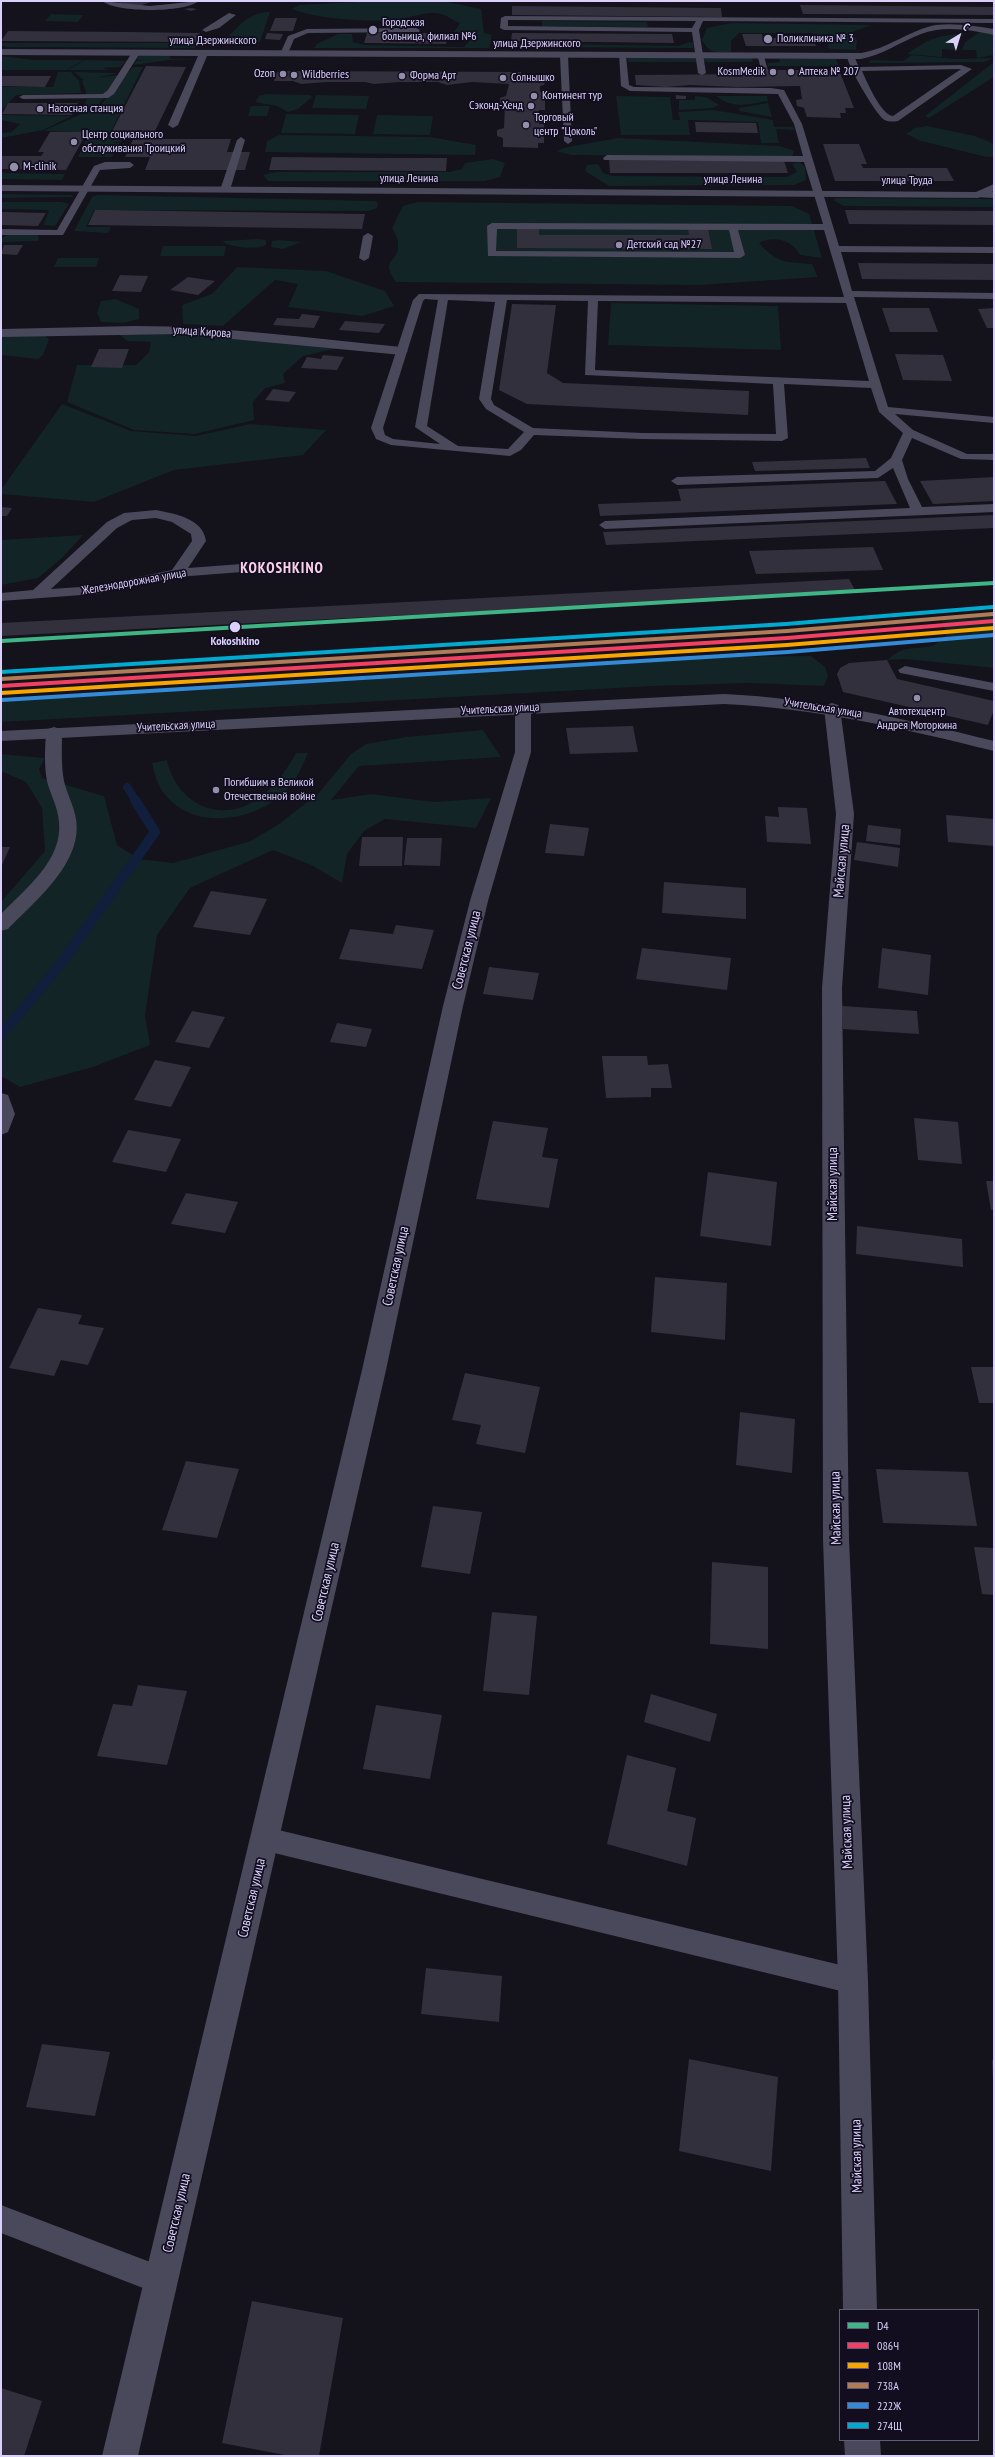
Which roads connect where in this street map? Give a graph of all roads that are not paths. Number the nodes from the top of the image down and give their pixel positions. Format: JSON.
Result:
{"nodes":[{"id":1,"x":106,"y":1,"type":"edge"},
{"id":2,"x":195,"y":1,"type":"edge"},
{"id":3,"x":232,"y":14,"type":"dead end"},
{"id":4,"x":700,"y":20,"type":"junction"},
{"id":5,"x":994,"y":21,"type":"edge"},
{"id":6,"x":940,"y":24,"type":"junction"},
{"id":7,"x":206,"y":30,"type":"dead end"},
{"id":8,"x":416,"y":30,"type":"dead end"},
{"id":9,"x":695,"y":30,"type":"junction"},
{"id":10,"x":994,"y":32,"type":"edge"},
{"id":11,"x":1,"y":52,"type":"edge"},
{"id":12,"x":136,"y":53,"type":"junction"},
{"id":13,"x":204,"y":53,"type":"junction"},
{"id":14,"x":284,"y":54,"type":"junction"},
{"id":15,"x":564,"y":56,"type":"junction"},
{"id":16,"x":622,"y":56,"type":"junction"},
{"id":17,"x":699,"y":56,"type":"junction"},
{"id":18,"x":760,"y":56,"type":"junction"},
{"id":19,"x":850,"y":56,"type":"junction"},
{"id":20,"x":764,"y":69,"type":"dead end"},
{"id":21,"x":857,"y":69,"type":"junction"},
{"id":22,"x":702,"y":73,"type":"dead end"},
{"id":23,"x":23,"y":98,"type":"dead end"},
{"id":24,"x":173,"y":125,"type":"dead end"},
{"id":25,"x":241,"y":140,"type":"dead end"},
{"id":26,"x":568,"y":141,"type":"dead end"},
{"id":27,"x":607,"y":158,"type":"dead end"},
{"id":28,"x":808,"y":159,"type":"junction"},
{"id":29,"x":130,"y":165,"type":"dead end"},
{"id":30,"x":994,"y":187,"type":"edge"},
{"id":31,"x":1,"y":188,"type":"edge"},
{"id":32,"x":84,"y":189,"type":"junction"},
{"id":33,"x":225,"y":190,"type":"junction"},
{"id":34,"x":817,"y":194,"type":"junction"},
{"id":35,"x":978,"y":194,"type":"junction"},
{"id":36,"x":994,"y":195,"type":"edge"},
{"id":37,"x":733,"y":227,"type":"junction"},
{"id":38,"x":829,"y":227,"type":"junction"},
{"id":39,"x":1,"y":232,"type":"edge"},
{"id":40,"x":368,"y":236,"type":"dead end"},
{"id":41,"x":835,"y":249,"type":"junction"},
{"id":42,"x":994,"y":250,"type":"edge"},
{"id":43,"x":364,"y":258,"type":"dead end"},
{"id":44,"x":994,"y":296,"type":"edge"},
{"id":45,"x":444,"y":297,"type":"junction"},
{"id":46,"x":593,"y":297,"type":"junction"},
{"id":47,"x":850,"y":297,"type":"junction"},
{"id":48,"x":501,"y":299,"type":"junction"},
{"id":49,"x":1,"y":333,"type":"edge"},
{"id":50,"x":402,"y":351,"type":"junction"},
{"id":51,"x":778,"y":381,"type":"junction"},
{"id":52,"x":877,"y":385,"type":"junction"},
{"id":53,"x":883,"y":410,"type":"junction"},
{"id":54,"x":994,"y":420,"type":"edge"},
{"id":55,"x":531,"y":431,"type":"junction"},
{"id":56,"x":909,"y":432,"type":"junction"},
{"id":57,"x":455,"y":449,"type":"junction"},
{"id":58,"x":994,"y":457,"type":"edge"},
{"id":59,"x":896,"y":460,"type":"junction"},
{"id":60,"x":677,"y":481,"type":"dead end"},
{"id":61,"x":994,"y":508,"type":"edge"},
{"id":62,"x":918,"y":511,"type":"junction"},
{"id":63,"x":605,"y":525,"type":"dead end"},
{"id":64,"x":268,"y":566,"type":"dead end"},
{"id":65,"x":177,"y":573,"type":"junction"},
{"id":66,"x":36,"y":595,"type":"junction"},
{"id":67,"x":1,"y":597,"type":"edge"},
{"id":68,"x":905,"y":670,"type":"dead end"},
{"id":69,"x":994,"y":687,"type":"edge"},
{"id":70,"x":523,"y":708,"type":"junction"},
{"id":71,"x":832,"y":708,"type":"junction"},
{"id":72,"x":54,"y":732,"type":"junction"},
{"id":73,"x":1,"y":736,"type":"edge"},
{"id":74,"x":994,"y":746,"type":"edge"},
{"id":75,"x":1,"y":925,"type":"edge"},
{"id":76,"x":1,"y":1100,"type":"edge"},
{"id":77,"x":1,"y":1128,"type":"edge"},
{"id":78,"x":266,"y":1840,"type":"junction"},
{"id":79,"x":853,"y":1981,"type":"junction"},
{"id":80,"x":1,"y":2218,"type":"edge"},
{"id":81,"x":161,"y":2280,"type":"junction"},
{"id":82,"x":860,"y":2309,"type":"edge"},
{"id":83,"x":862,"y":2441,"type":"edge"},
{"id":84,"x":120,"y":2456,"type":"edge"},
{"id":85,"x":863,"y":2456,"type":"edge"}],
"edges":[{"from":1,"to":2,"type":"lane"},
{"from":3,"to":7,"type":"lane"},
{"from":4,"to":6,"type":"lane"},
{"from":4,"to":9,"type":"lane"},
{"from":4,"to":9,"type":"lane"},
{"from":5,"to":6,"type":"lane"},
{"from":6,"to":10,"type":"street","name":"улица Дзержинского"},
{"from":6,"to":19,"type":"street","name":"улица Дзержинского"},
{"from":8,"to":14,"type":"lane"},
{"from":9,"to":17,"type":"lane"},
{"from":11,"to":12,"type":"street","name":"улица Дзержинского"},
{"from":12,"to":13,"type":"street","name":"улица Дзержинского"},
{"from":12,"to":23,"type":"lane"},
{"from":13,"to":14,"type":"street","name":"улица Дзержинского"},
{"from":13,"to":24,"type":"street"},
{"from":14,"to":15,"type":"street","name":"улица Дзержинского"},
{"from":15,"to":16,"type":"street","name":"улица Дзержинского"},
{"from":15,"to":26,"type":"lane"},
{"from":16,"to":17,"type":"street","name":"улица Дзержинского"},
{"from":16,"to":28,"type":"lane"},
{"from":17,"to":18,"type":"street","name":"улица Дзержинского"},
{"from":17,"to":22,"type":"lane"},
{"from":18,"to":19,"type":"street","name":"улица Дзержинского"},
{"from":18,"to":20,"type":"lane"},
{"from":19,"to":21,"type":"lane"},
{"from":21,"to":21,"type":"lane"},
{"from":25,"to":33,"type":"lane"},
{"from":27,"to":28,"type":"lane"},
{"from":28,"to":34,"type":"lane"},
{"from":29,"to":32,"type":"lane"},
{"from":30,"to":35,"type":"street","name":"улица Труда"},
{"from":31,"to":32,"type":"street","name":"улица Ленина"},
{"from":32,"to":33,"type":"street","name":"улица Ленина"},
{"from":32,"to":39,"type":"lane"},
{"from":33,"to":34,"type":"street","name":"улица Ленина"},
{"from":34,"to":35,"type":"street","name":"улица Труда"},
{"from":34,"to":38,"type":"lane"},
{"from":35,"to":36,"type":"lane"},
{"from":37,"to":37,"type":"lane"},
{"from":37,"to":38,"type":"lane"},
{"from":38,"to":41,"type":"lane"},
{"from":40,"to":43,"type":"lane"},
{"from":41,"to":42,"type":"lane"},
{"from":41,"to":47,"type":"lane"},
{"from":44,"to":47,"type":"lane"},
{"from":45,"to":48,"type":"lane"},
{"from":45,"to":50,"type":"lane"},
{"from":45,"to":57,"type":"lane"},
{"from":46,"to":47,"type":"lane"},
{"from":46,"to":48,"type":"lane"},
{"from":46,"to":51,"type":"lane"},
{"from":47,"to":52,"type":"lane"},
{"from":48,"to":55,"type":"lane"},
{"from":49,"to":50,"type":"street","name":"улица Кирова"},
{"from":50,"to":57,"type":"lane"},
{"from":51,"to":52,"type":"lane"},
{"from":51,"to":55,"type":"lane"},
{"from":52,"to":53,"type":"lane"},
{"from":53,"to":54,"type":"lane"},
{"from":53,"to":56,"type":"lane"},
{"from":55,"to":57,"type":"lane"},
{"from":56,"to":58,"type":"lane"},
{"from":56,"to":59,"type":"lane"},
{"from":59,"to":60,"type":"lane"},
{"from":59,"to":62,"type":"lane"},
{"from":61,"to":62,"type":"lane"},
{"from":62,"to":63,"type":"lane"},
{"from":64,"to":65,"type":"street","name":"Железнодорожная улица"},
{"from":65,"to":66,"type":"street","name":"Железнодорожная улица"},
{"from":65,"to":66,"type":"street"},
{"from":66,"to":67,"type":"street","name":"Железнодорожная улица"},
{"from":68,"to":69,"type":"lane"},
{"from":70,"to":71,"type":"street","name":"Учительская улица"},
{"from":70,"to":72,"type":"street","name":"Учительская улица"},
{"from":70,"to":78,"type":"street","name":"Советская улица"},
{"from":71,"to":74,"type":"street","name":"Учительская улица"},
{"from":71,"to":79,"type":"street","name":"Майская улица"},
{"from":72,"to":73,"type":"street","name":"Учительская улица"},
{"from":72,"to":75,"type":"street"},
{"from":76,"to":77,"type":"street"},
{"from":78,"to":79,"type":"lane"},
{"from":78,"to":81,"type":"street","name":"Советская улица"},
{"from":79,"to":82,"type":"street","name":"Майская улица"},
{"from":80,"to":81,"type":"lane"},
{"from":81,"to":84,"type":"street","name":"Советская улица"},
{"from":83,"to":85,"type":"street"}]}
